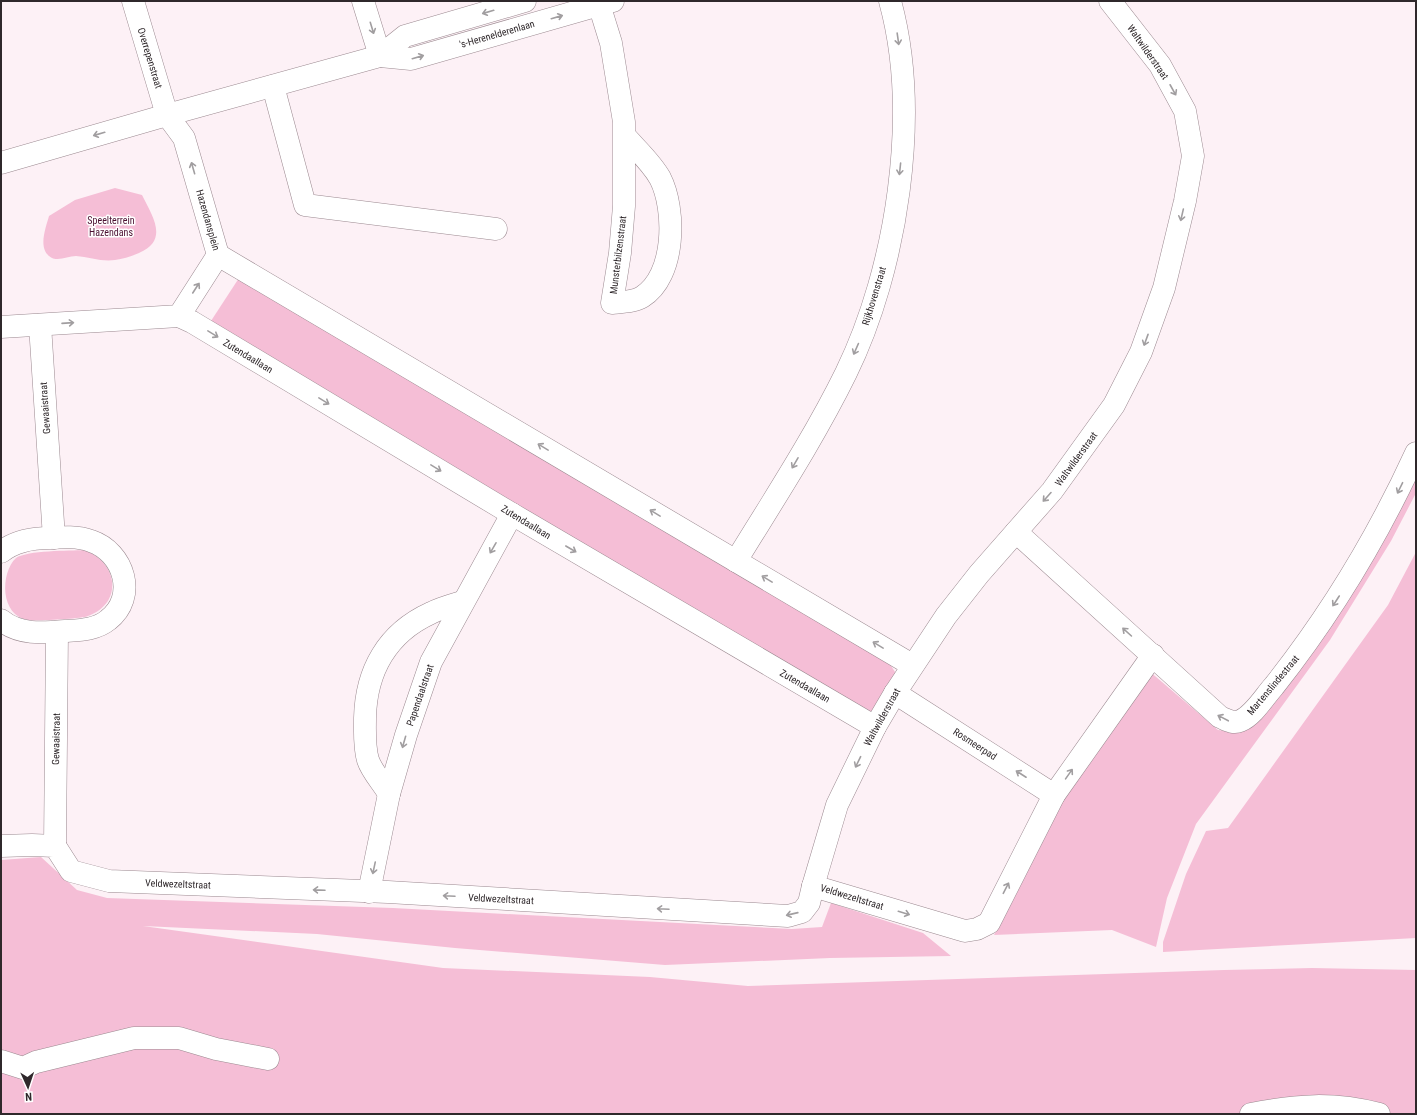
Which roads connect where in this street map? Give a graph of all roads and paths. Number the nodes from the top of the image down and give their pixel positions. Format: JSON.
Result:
{"nodes":[{"id":1,"x":133,"y":1,"type":"edge"},
{"id":2,"x":363,"y":1,"type":"edge"},
{"id":3,"x":525,"y":1,"type":"edge"},
{"id":4,"x":890,"y":1,"type":"edge"},
{"id":5,"x":1110,"y":1,"type":"edge"},
{"id":6,"x":603,"y":2,"type":"edge"},
{"id":7,"x":380,"y":56,"type":"junction"},
{"id":8,"x":273,"y":86,"type":"junction"},
{"id":9,"x":167,"y":115,"type":"junction"},
{"id":10,"x":624,"y":135,"type":"junction"},
{"id":11,"x":1,"y":163,"type":"edge"},
{"id":12,"x":496,"y":229,"type":"dead end"},
{"id":13,"x":218,"y":255,"type":"junction"},
{"id":14,"x":178,"y":316,"type":"junction"},
{"id":15,"x":40,"y":325,"type":"junction"},
{"id":16,"x":1,"y":327,"type":"edge"},
{"id":17,"x":1416,"y":453,"type":"edge"},
{"id":18,"x":512,"y":514,"type":"junction"},
{"id":19,"x":1016,"y":532,"type":"junction"},
{"id":20,"x":54,"y":538,"type":"junction"},
{"id":21,"x":1,"y":552,"type":"edge"},
{"id":22,"x":736,"y":561,"type":"junction"},
{"id":23,"x":462,"y":602,"type":"junction"},
{"id":24,"x":1,"y":620,"type":"edge"},
{"id":25,"x":57,"y":632,"type":"junction"},
{"id":26,"x":1153,"y":655,"type":"junction"},
{"id":27,"x":912,"y":665,"type":"junction"},
{"id":28,"x":895,"y":693,"type":"junction"},
{"id":29,"x":875,"y":727,"type":"junction"},
{"id":30,"x":389,"y":794,"type":"junction"},
{"id":31,"x":1054,"y":795,"type":"junction"},
{"id":32,"x":1,"y":846,"type":"edge"},
{"id":33,"x":55,"y":846,"type":"junction"},
{"id":34,"x":813,"y":886,"type":"junction"},
{"id":35,"x":369,"y":892,"type":"junction"},
{"id":36,"x":268,"y":1059,"type":"dead end"},
{"id":37,"x":1,"y":1061,"type":"edge"},
{"id":38,"x":1251,"y":1114,"type":"edge"},
{"id":39,"x":1379,"y":1114,"type":"edge"}],
"edges":[{"from":1,"to":9,"type":"street","name":"Overrepenstraat"},
{"from":2,"to":7,"type":"street","one_way":true},
{"from":3,"to":7,"type":"street","name":"'s-Herenelderenlaan","one_way":true},
{"from":4,"to":22,"type":"street","name":"Rijkhovenstraat","one_way":true},
{"from":5,"to":19,"type":"street","name":"Waltwilderstraat","one_way":true},
{"from":7,"to":6,"type":"street","name":"'s-Herenelderenlaan","one_way":true},
{"from":6,"to":10,"type":"street","name":"Munsterbilzenstraat"},
{"from":7,"to":8,"type":"street","name":"'s-Herenelderenlaan"},
{"from":8,"to":9,"type":"street","name":"'s-Herenelderenlaan"},
{"from":8,"to":12,"type":"street"},
{"from":9,"to":11,"type":"street","one_way":true},
{"from":13,"to":9,"type":"street","name":"Hazendansplein","one_way":true},
{"from":10,"to":10,"type":"street","name":"Munsterbilzenstraat"},
{"from":14,"to":13,"type":"street","name":"Hazendansplein","one_way":true},
{"from":22,"to":13,"type":"street","one_way":true},
{"from":15,"to":14,"type":"street","one_way":true},
{"from":14,"to":18,"type":"street","name":"Zutendaallaan","one_way":true},
{"from":15,"to":16,"type":"street"},
{"from":15,"to":20,"type":"street","name":"Gewaaistraat"},
{"from":17,"to":26,"type":"street","name":"Martenslindestraat","one_way":true},
{"from":18,"to":23,"type":"street","name":"Papendaalstraat","one_way":true},
{"from":18,"to":29,"type":"street","name":"Zutendaallaan","one_way":true},
{"from":26,"to":19,"type":"street","name":"Martenslindestraat","one_way":true},
{"from":19,"to":27,"type":"street","name":"Waltwilderstraat"},
{"from":20,"to":21,"type":"street"},
{"from":20,"to":25,"type":"street"},
{"from":27,"to":22,"type":"street","one_way":true},
{"from":23,"to":30,"type":"street","name":"Papendaalstraat","one_way":true},
{"from":23,"to":30,"type":"street"},
{"from":24,"to":25,"type":"street"},
{"from":25,"to":33,"type":"street","name":"Gewaaistraat"},
{"from":31,"to":26,"type":"street","one_way":true},
{"from":27,"to":28,"type":"street","name":"Waltwilderstraat"},
{"from":28,"to":29,"type":"street","name":"Waltwilderstraat"},
{"from":31,"to":28,"type":"street","name":"Rosmeerpad","one_way":true},
{"from":29,"to":34,"type":"street","name":"Waltwilderstraat","one_way":true},
{"from":30,"to":35,"type":"street","name":"Papendaalstraat","one_way":true},
{"from":34,"to":31,"type":"street","name":"Veldwezeltstraat","one_way":true},
{"from":32,"to":33,"type":"street"},
{"from":35,"to":33,"type":"street","name":"Veldwezeltstraat","one_way":true},
{"from":34,"to":35,"type":"street","name":"Veldwezeltstraat","one_way":true},
{"from":36,"to":37,"type":"street"},
{"from":38,"to":39,"type":"street"}]}
